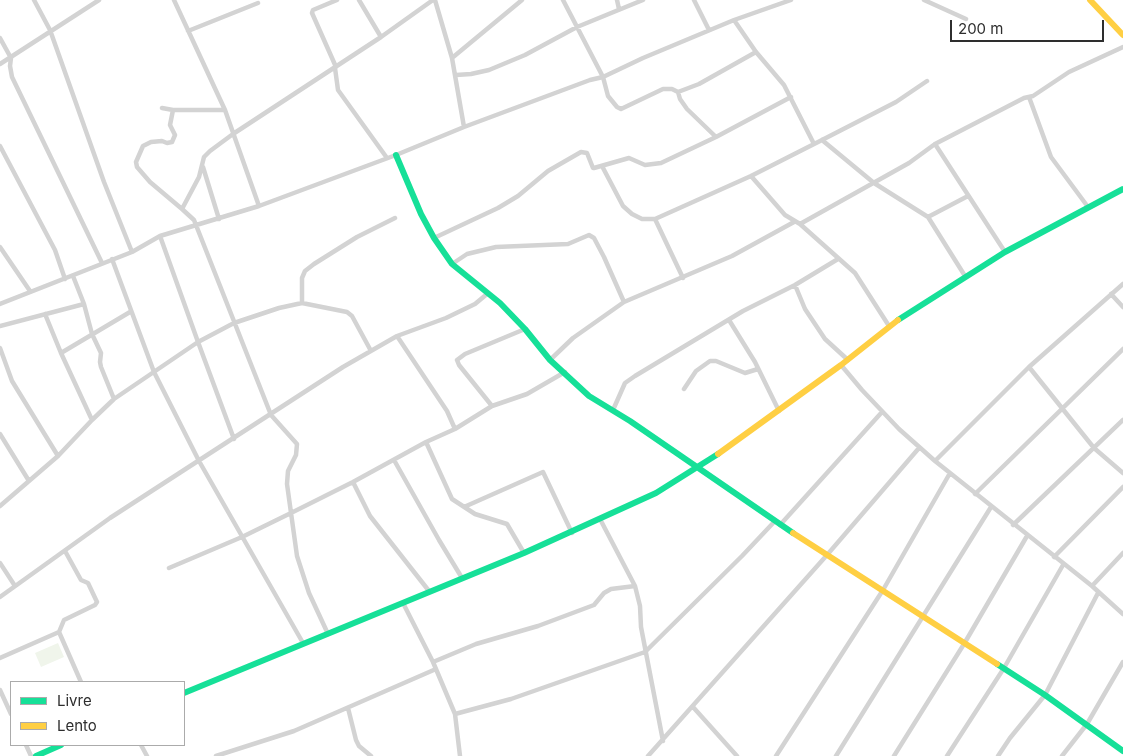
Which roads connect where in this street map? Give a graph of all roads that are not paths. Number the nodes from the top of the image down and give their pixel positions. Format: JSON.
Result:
{"nodes":[{"id":1,"x":34,"y":0,"type":"edge"},
{"id":2,"x":99,"y":0,"type":"edge"},
{"id":3,"x":174,"y":0,"type":"edge"},
{"id":4,"x":337,"y":0,"type":"edge"},
{"id":5,"x":359,"y":0,"type":"edge"},
{"id":6,"x":434,"y":0,"type":"edge"},
{"id":7,"x":522,"y":0,"type":"edge"},
{"id":8,"x":563,"y":0,"type":"edge"},
{"id":9,"x":617,"y":0,"type":"edge"},
{"id":10,"x":643,"y":0,"type":"edge"},
{"id":11,"x":694,"y":0,"type":"edge"},
{"id":12,"x":791,"y":0,"type":"edge"},
{"id":13,"x":924,"y":0,"type":"edge"},
{"id":14,"x":1090,"y":0,"type":"edge"},
{"id":15,"x":258,"y":3,"type":"dead end"},
{"id":16,"x":619,"y":9,"type":"junction"},
{"id":17,"x":966,"y":19,"type":"dead end"},
{"id":18,"x":734,"y":20,"type":"junction"},
{"id":19,"x":577,"y":27,"type":"junction"},
{"id":20,"x":50,"y":30,"type":"junction"},
{"id":21,"x":188,"y":30,"type":"junction"},
{"id":22,"x":709,"y":30,"type":"junction"},
{"id":23,"x":1123,"y":34,"type":"edge"},
{"id":24,"x":0,"y":38,"type":"edge"},
{"id":25,"x":381,"y":38,"type":"junction"},
{"id":26,"x":1123,"y":47,"type":"edge"},
{"id":27,"x":756,"y":52,"type":"junction"},
{"id":28,"x":11,"y":58,"type":"junction"},
{"id":29,"x":452,"y":58,"type":"junction"},
{"id":30,"x":0,"y":64,"type":"edge"},
{"id":31,"x":335,"y":67,"type":"junction"},
{"id":32,"x":456,"y":75,"type":"junction"},
{"id":33,"x":603,"y":77,"type":"junction"},
{"id":34,"x":927,"y":81,"type":"dead end"},
{"id":35,"x":678,"y":92,"type":"junction"},
{"id":36,"x":791,"y":97,"type":"junction"},
{"id":37,"x":1029,"y":97,"type":"junction"},
{"id":38,"x":162,"y":108,"type":"dead end"},
{"id":39,"x":173,"y":110,"type":"junction"},
{"id":40,"x":224,"y":110,"type":"junction"},
{"id":41,"x":464,"y":127,"type":"junction"},
{"id":42,"x":233,"y":134,"type":"junction"},
{"id":43,"x":716,"y":137,"type":"junction"},
{"id":44,"x":822,"y":140,"type":"junction"},
{"id":45,"x":814,"y":144,"type":"junction"},
{"id":46,"x":934,"y":144,"type":"junction"},
{"id":47,"x":0,"y":146,"type":"edge"},
{"id":48,"x":396,"y":155,"type":"junction"},
{"id":49,"x":387,"y":158,"type":"junction"},
{"id":50,"x":203,"y":166,"type":"junction"},
{"id":51,"x":602,"y":166,"type":"junction"},
{"id":52,"x":751,"y":176,"type":"junction"},
{"id":53,"x":874,"y":183,"type":"junction"},
{"id":54,"x":1123,"y":189,"type":"edge"},
{"id":55,"x":968,"y":196,"type":"junction"},
{"id":56,"x":259,"y":206,"type":"junction"},
{"id":57,"x":1088,"y":207,"type":"junction"},
{"id":58,"x":182,"y":209,"type":"junction"},
{"id":59,"x":928,"y":217,"type":"junction"},
{"id":60,"x":395,"y":218,"type":"dead end"},
{"id":61,"x":219,"y":219,"type":"junction"},
{"id":62,"x":655,"y":219,"type":"junction"},
{"id":63,"x":794,"y":222,"type":"junction"},
{"id":64,"x":800,"y":224,"type":"junction"},
{"id":65,"x":196,"y":225,"type":"junction"},
{"id":66,"x":160,"y":236,"type":"junction"},
{"id":67,"x":434,"y":238,"type":"junction"},
{"id":68,"x":0,"y":247,"type":"edge"},
{"id":69,"x":132,"y":252,"type":"junction"},
{"id":70,"x":1005,"y":252,"type":"junction"},
{"id":71,"x":112,"y":259,"type":"junction"},
{"id":72,"x":838,"y":259,"type":"junction"},
{"id":73,"x":102,"y":263,"type":"junction"},
{"id":74,"x":452,"y":264,"type":"junction"},
{"id":75,"x":73,"y":276,"type":"junction"},
{"id":76,"x":965,"y":276,"type":"junction"},
{"id":77,"x":683,"y":278,"type":"junction"},
{"id":78,"x":65,"y":279,"type":"junction"},
{"id":79,"x":1123,"y":284,"type":"edge"},
{"id":80,"x":795,"y":285,"type":"junction"},
{"id":81,"x":30,"y":291,"type":"junction"},
{"id":82,"x":487,"y":294,"type":"junction"},
{"id":83,"x":1111,"y":294,"type":"junction"},
{"id":84,"x":624,"y":302,"type":"junction"},
{"id":85,"x":302,"y":303,"type":"junction"},
{"id":86,"x":0,"y":304,"type":"edge"},
{"id":87,"x":84,"y":304,"type":"junction"},
{"id":88,"x":1123,"y":307,"type":"edge"},
{"id":89,"x":130,"y":312,"type":"junction"},
{"id":90,"x":45,"y":314,"type":"junction"},
{"id":91,"x":729,"y":320,"type":"junction"},
{"id":92,"x":234,"y":323,"type":"junction"},
{"id":93,"x":0,"y":326,"type":"edge"},
{"id":94,"x":889,"y":326,"type":"junction"},
{"id":95,"x":525,"y":329,"type":"junction"},
{"id":96,"x":92,"y":334,"type":"junction"},
{"id":97,"x":397,"y":336,"type":"junction"},
{"id":98,"x":198,"y":342,"type":"junction"},
{"id":99,"x":0,"y":348,"type":"edge"},
{"id":100,"x":1123,"y":349,"type":"edge"},
{"id":101,"x":371,"y":351,"type":"junction"},
{"id":102,"x":61,"y":353,"type":"junction"},
{"id":103,"x":550,"y":360,"type":"junction"},
{"id":104,"x":848,"y":360,"type":"junction"},
{"id":105,"x":841,"y":365,"type":"junction"},
{"id":106,"x":1029,"y":367,"type":"junction"},
{"id":107,"x":758,"y":369,"type":"junction"},
{"id":108,"x":154,"y":372,"type":"junction"},
{"id":109,"x":565,"y":372,"type":"junction"},
{"id":110,"x":684,"y":389,"type":"dead end"},
{"id":111,"x":114,"y":399,"type":"junction"},
{"id":112,"x":492,"y":406,"type":"junction"},
{"id":113,"x":1062,"y":409,"type":"junction"},
{"id":114,"x":613,"y":410,"type":"junction"},
{"id":115,"x":779,"y":412,"type":"junction"},
{"id":116,"x":882,"y":412,"type":"junction"},
{"id":117,"x":271,"y":415,"type":"junction"},
{"id":118,"x":92,"y":420,"type":"junction"},
{"id":119,"x":1123,"y":420,"type":"edge"},
{"id":120,"x":455,"y":429,"type":"junction"},
{"id":121,"x":0,"y":434,"type":"edge"},
{"id":122,"x":234,"y":439,"type":"junction"},
{"id":123,"x":426,"y":442,"type":"junction"},
{"id":124,"x":919,"y":448,"type":"junction"},
{"id":125,"x":1094,"y":448,"type":"junction"},
{"id":126,"x":58,"y":456,"type":"junction"},
{"id":127,"x":394,"y":460,"type":"junction"},
{"id":128,"x":199,"y":461,"type":"junction"},
{"id":129,"x":934,"y":461,"type":"junction"},
{"id":130,"x":697,"y":468,"type":"junction"},
{"id":131,"x":950,"y":473,"type":"junction"},
{"id":132,"x":1123,"y":473,"type":"edge"},
{"id":133,"x":29,"y":481,"type":"junction"},
{"id":134,"x":353,"y":482,"type":"junction"},
{"id":135,"x":1123,"y":487,"type":"edge"},
{"id":136,"x":976,"y":494,"type":"junction"},
{"id":137,"x":1,"y":503,"type":"edge"},
{"id":138,"x":464,"y":507,"type":"junction"},
{"id":139,"x":991,"y":507,"type":"junction"},
{"id":140,"x":291,"y":513,"type":"junction"},
{"id":141,"x":600,"y":519,"type":"junction"},
{"id":142,"x":777,"y":523,"type":"junction"},
{"id":143,"x":1013,"y":525,"type":"junction"},
{"id":144,"x":572,"y":533,"type":"junction"},
{"id":145,"x":1027,"y":536,"type":"junction"},
{"id":146,"x":242,"y":537,"type":"junction"},
{"id":147,"x":65,"y":551,"type":"junction"},
{"id":148,"x":524,"y":553,"type":"junction"},
{"id":149,"x":1123,"y":553,"type":"edge"},
{"id":150,"x":827,"y":555,"type":"junction"},
{"id":151,"x":1054,"y":557,"type":"junction"},
{"id":152,"x":0,"y":563,"type":"edge"},
{"id":153,"x":1063,"y":565,"type":"junction"},
{"id":154,"x":168,"y":568,"type":"dead end"},
{"id":155,"x":462,"y":578,"type":"junction"},
{"id":156,"x":15,"y":586,"type":"junction"},
{"id":157,"x":635,"y":586,"type":"junction"},
{"id":158,"x":1092,"y":586,"type":"junction"},
{"id":159,"x":883,"y":590,"type":"junction"},
{"id":160,"x":429,"y":591,"type":"junction"},
{"id":161,"x":1098,"y":593,"type":"junction"},
{"id":162,"x":0,"y":597,"type":"edge"},
{"id":163,"x":403,"y":603,"type":"junction"},
{"id":164,"x":1123,"y":614,"type":"edge"},
{"id":165,"x":923,"y":617,"type":"junction"},
{"id":166,"x":59,"y":632,"type":"junction"},
{"id":167,"x":328,"y":634,"type":"junction"},
{"id":168,"x":303,"y":643,"type":"junction"},
{"id":169,"x":964,"y":644,"type":"junction"},
{"id":170,"x":645,"y":652,"type":"junction"},
{"id":171,"x":0,"y":658,"type":"edge"},
{"id":172,"x":433,"y":662,"type":"junction"},
{"id":173,"x":1123,"y":662,"type":"edge"},
{"id":174,"x":1004,"y":668,"type":"junction"},
{"id":175,"x":436,"y":669,"type":"junction"},
{"id":176,"x":81,"y":681,"type":"edge"},
{"id":177,"x":0,"y":690,"type":"edge"},
{"id":178,"x":185,"y":693,"type":"edge"},
{"id":179,"x":1045,"y":695,"type":"junction"},
{"id":180,"x":693,"y":707,"type":"junction"},
{"id":181,"x":348,"y":708,"type":"junction"},
{"id":182,"x":10,"y":712,"type":"edge"},
{"id":183,"x":455,"y":714,"type":"junction"},
{"id":184,"x":1087,"y":724,"type":"junction"},
{"id":185,"x":663,"y":741,"type":"junction"},
{"id":186,"x":59,"y":746,"type":"edge"},
{"id":187,"x":1121,"y":752,"type":"edge"},
{"id":188,"x":46,"y":754,"type":"edge"},
{"id":189,"x":36,"y":756,"type":"edge"},
{"id":190,"x":216,"y":756,"type":"edge"},
{"id":191,"x":371,"y":756,"type":"edge"},
{"id":192,"x":460,"y":756,"type":"edge"},
{"id":193,"x":648,"y":756,"type":"edge"},
{"id":194,"x":737,"y":756,"type":"edge"},
{"id":195,"x":776,"y":756,"type":"edge"},
{"id":196,"x":836,"y":756,"type":"edge"},
{"id":197,"x":894,"y":756,"type":"edge"},
{"id":198,"x":947,"y":756,"type":"edge"},
{"id":199,"x":998,"y":756,"type":"edge"},
{"id":200,"x":1062,"y":756,"type":"edge"}],
"edges":[{"from":1,"to":20,"type":"street"},
{"from":2,"to":20,"type":"street"},
{"from":3,"to":21,"type":"street"},
{"from":4,"to":31,"type":"street"},
{"from":5,"to":25,"type":"street"},
{"from":6,"to":25,"type":"street"},
{"from":6,"to":29,"type":"street"},
{"from":7,"to":29,"type":"street"},
{"from":8,"to":19,"type":"street"},
{"from":9,"to":16,"type":"street"},
{"from":10,"to":16,"type":"street"},
{"from":11,"to":22,"type":"street"},
{"from":12,"to":18,"type":"street"},
{"from":13,"to":17,"type":"street"},
{"from":14,"to":23,"type":"street"},
{"from":15,"to":21,"type":"street"},
{"from":16,"to":19,"type":"street"},
{"from":18,"to":22,"type":"street"},
{"from":18,"to":27,"type":"street"},
{"from":19,"to":32,"type":"street"},
{"from":19,"to":33,"type":"street"},
{"from":20,"to":28,"type":"street"},
{"from":20,"to":69,"type":"street"},
{"from":21,"to":40,"type":"street"},
{"from":22,"to":33,"type":"street"},
{"from":24,"to":28,"type":"street"},
{"from":25,"to":31,"type":"street"},
{"from":26,"to":37,"type":"street"},
{"from":27,"to":35,"type":"street"},
{"from":27,"to":36,"type":"street"},
{"from":28,"to":30,"type":"street"},
{"from":28,"to":73,"type":"street"},
{"from":29,"to":32,"type":"street"},
{"from":31,"to":42,"type":"street"},
{"from":31,"to":49,"type":"street"},
{"from":32,"to":41,"type":"street"},
{"from":33,"to":35,"type":"street"},
{"from":33,"to":41,"type":"street"},
{"from":34,"to":44,"type":"street"},
{"from":35,"to":43,"type":"street"},
{"from":36,"to":43,"type":"street"},
{"from":36,"to":45,"type":"street"},
{"from":37,"to":46,"type":"street"},
{"from":37,"to":57,"type":"street"},
{"from":38,"to":39,"type":"street"},
{"from":39,"to":40,"type":"street"},
{"from":39,"to":58,"type":"street"},
{"from":40,"to":42,"type":"street"},
{"from":41,"to":48,"type":"street"},
{"from":42,"to":50,"type":"street"},
{"from":42,"to":56,"type":"street"},
{"from":43,"to":51,"type":"street"},
{"from":44,"to":45,"type":"street"},
{"from":44,"to":53,"type":"street"},
{"from":45,"to":52,"type":"street"},
{"from":46,"to":53,"type":"street"},
{"from":46,"to":55,"type":"street"},
{"from":47,"to":78,"type":"street"},
{"from":48,"to":49,"type":"street"},
{"from":48,"to":67,"type":"street"},
{"from":49,"to":56,"type":"street"},
{"from":50,"to":58,"type":"street"},
{"from":50,"to":61,"type":"street"},
{"from":51,"to":62,"type":"street"},
{"from":51,"to":67,"type":"street"},
{"from":52,"to":62,"type":"street"},
{"from":52,"to":63,"type":"street"},
{"from":53,"to":59,"type":"street"},
{"from":53,"to":64,"type":"street"},
{"from":54,"to":57,"type":"street"},
{"from":55,"to":59,"type":"street"},
{"from":55,"to":70,"type":"street"},
{"from":56,"to":61,"type":"street"},
{"from":57,"to":70,"type":"street"},
{"from":58,"to":65,"type":"street"},
{"from":59,"to":76,"type":"street"},
{"from":60,"to":85,"type":"street"},
{"from":61,"to":65,"type":"street"},
{"from":62,"to":77,"type":"street"},
{"from":63,"to":64,"type":"street"},
{"from":63,"to":77,"type":"street"},
{"from":64,"to":72,"type":"street"},
{"from":65,"to":66,"type":"street"},
{"from":65,"to":92,"type":"street"},
{"from":66,"to":69,"type":"street"},
{"from":66,"to":98,"type":"street"},
{"from":67,"to":74,"type":"street"},
{"from":68,"to":81,"type":"street"},
{"from":69,"to":71,"type":"street"},
{"from":70,"to":76,"type":"street"},
{"from":71,"to":73,"type":"street"},
{"from":71,"to":89,"type":"street"},
{"from":72,"to":80,"type":"street"},
{"from":72,"to":94,"type":"street"},
{"from":73,"to":75,"type":"street"},
{"from":74,"to":82,"type":"street"},
{"from":74,"to":84,"type":"street"},
{"from":75,"to":78,"type":"street"},
{"from":75,"to":87,"type":"street"},
{"from":76,"to":94,"type":"street"},
{"from":77,"to":84,"type":"street"},
{"from":78,"to":81,"type":"street"},
{"from":79,"to":83,"type":"street"},
{"from":80,"to":91,"type":"street"},
{"from":80,"to":104,"type":"street"},
{"from":81,"to":86,"type":"street"},
{"from":82,"to":95,"type":"street"},
{"from":82,"to":97,"type":"street"},
{"from":83,"to":88,"type":"street"},
{"from":83,"to":106,"type":"street"},
{"from":84,"to":103,"type":"street"},
{"from":85,"to":92,"type":"street"},
{"from":85,"to":101,"type":"street"},
{"from":87,"to":90,"type":"street"},
{"from":87,"to":96,"type":"street"},
{"from":89,"to":96,"type":"street"},
{"from":89,"to":108,"type":"street"},
{"from":90,"to":93,"type":"street"},
{"from":90,"to":102,"type":"street"},
{"from":91,"to":107,"type":"street"},
{"from":91,"to":114,"type":"street"},
{"from":92,"to":98,"type":"street"},
{"from":92,"to":117,"type":"street"},
{"from":94,"to":104,"type":"street"},
{"from":95,"to":103,"type":"street"},
{"from":95,"to":112,"type":"street"},
{"from":96,"to":102,"type":"street"},
{"from":96,"to":111,"type":"street"},
{"from":97,"to":101,"type":"street"},
{"from":97,"to":120,"type":"street"},
{"from":98,"to":108,"type":"street"},
{"from":98,"to":122,"type":"street"},
{"from":99,"to":126,"type":"street"},
{"from":100,"to":113,"type":"street"},
{"from":101,"to":117,"type":"street"},
{"from":102,"to":118,"type":"street"},
{"from":103,"to":109,"type":"street"},
{"from":104,"to":105,"type":"street"},
{"from":105,"to":115,"type":"street"},
{"from":105,"to":116,"type":"street"},
{"from":106,"to":113,"type":"street"},
{"from":106,"to":129,"type":"street"},
{"from":107,"to":110,"type":"street"},
{"from":107,"to":115,"type":"street"},
{"from":108,"to":111,"type":"street"},
{"from":108,"to":128,"type":"street"},
{"from":109,"to":112,"type":"street"},
{"from":109,"to":114,"type":"street"},
{"from":111,"to":118,"type":"street"},
{"from":112,"to":120,"type":"street"},
{"from":113,"to":125,"type":"street"},
{"from":113,"to":136,"type":"street"},
{"from":114,"to":130,"type":"street"},
{"from":115,"to":130,"type":"street"},
{"from":116,"to":124,"type":"street"},
{"from":116,"to":142,"type":"street"},
{"from":117,"to":122,"type":"street"},
{"from":117,"to":140,"type":"street"},
{"from":118,"to":126,"type":"street"},
{"from":119,"to":125,"type":"street"},
{"from":120,"to":123,"type":"street"},
{"from":121,"to":133,"type":"street"},
{"from":122,"to":128,"type":"street"},
{"from":123,"to":127,"type":"street"},
{"from":123,"to":138,"type":"street"},
{"from":124,"to":129,"type":"street"},
{"from":124,"to":150,"type":"street"},
{"from":125,"to":132,"type":"street"},
{"from":125,"to":143,"type":"street"},
{"from":126,"to":133,"type":"street"},
{"from":127,"to":134,"type":"street"},
{"from":127,"to":155,"type":"street"},
{"from":128,"to":146,"type":"street"},
{"from":128,"to":147,"type":"street"},
{"from":129,"to":131,"type":"street"},
{"from":130,"to":141,"type":"street"},
{"from":130,"to":142,"type":"street"},
{"from":131,"to":136,"type":"street"},
{"from":131,"to":159,"type":"street"},
{"from":133,"to":137,"type":"street"},
{"from":134,"to":140,"type":"street"},
{"from":134,"to":160,"type":"street"},
{"from":135,"to":151,"type":"street"},
{"from":136,"to":139,"type":"street"},
{"from":138,"to":144,"type":"street"},
{"from":138,"to":148,"type":"street"},
{"from":139,"to":143,"type":"street"},
{"from":139,"to":165,"type":"street"},
{"from":140,"to":146,"type":"street"},
{"from":140,"to":167,"type":"street"},
{"from":141,"to":144,"type":"street"},
{"from":141,"to":157,"type":"street"},
{"from":142,"to":150,"type":"street"},
{"from":142,"to":170,"type":"street"},
{"from":143,"to":145,"type":"street"},
{"from":144,"to":148,"type":"street"},
{"from":145,"to":151,"type":"street"},
{"from":145,"to":169,"type":"street"},
{"from":146,"to":154,"type":"street"},
{"from":146,"to":168,"type":"street"},
{"from":147,"to":156,"type":"street"},
{"from":147,"to":166,"type":"street"},
{"from":148,"to":155,"type":"street"},
{"from":149,"to":158,"type":"street"},
{"from":150,"to":159,"type":"street"},
{"from":150,"to":180,"type":"street"},
{"from":151,"to":153,"type":"street"},
{"from":152,"to":156,"type":"street"},
{"from":153,"to":158,"type":"street"},
{"from":153,"to":174,"type":"street"},
{"from":155,"to":160,"type":"street"},
{"from":156,"to":162,"type":"street"},
{"from":157,"to":170,"type":"street"},
{"from":157,"to":172,"type":"street"},
{"from":158,"to":161,"type":"street"},
{"from":159,"to":165,"type":"street"},
{"from":159,"to":195,"type":"street"},
{"from":160,"to":163,"type":"street"},
{"from":161,"to":164,"type":"street"},
{"from":161,"to":179,"type":"street"},
{"from":163,"to":167,"type":"street"},
{"from":163,"to":172,"type":"street"},
{"from":165,"to":169,"type":"street"},
{"from":165,"to":196,"type":"street"},
{"from":166,"to":171,"type":"street"},
{"from":166,"to":176,"type":"street"},
{"from":167,"to":168,"type":"street"},
{"from":168,"to":178,"type":"street"},
{"from":169,"to":174,"type":"street"},
{"from":169,"to":197,"type":"street"},
{"from":170,"to":183,"type":"street"},
{"from":170,"to":185,"type":"street"},
{"from":172,"to":175,"type":"street"},
{"from":173,"to":184,"type":"street"},
{"from":174,"to":179,"type":"street"},
{"from":174,"to":198,"type":"street"},
{"from":175,"to":181,"type":"street"},
{"from":175,"to":183,"type":"street"},
{"from":177,"to":182,"type":"street"},
{"from":179,"to":184,"type":"street"},
{"from":179,"to":199,"type":"street"},
{"from":180,"to":185,"type":"street"},
{"from":180,"to":194,"type":"street"},
{"from":181,"to":190,"type":"street"},
{"from":181,"to":191,"type":"street"},
{"from":183,"to":192,"type":"street"},
{"from":184,"to":187,"type":"street"},
{"from":184,"to":200,"type":"street"},
{"from":185,"to":193,"type":"street"},
{"from":186,"to":188,"type":"street"},
{"from":188,"to":189,"type":"street"}]}
